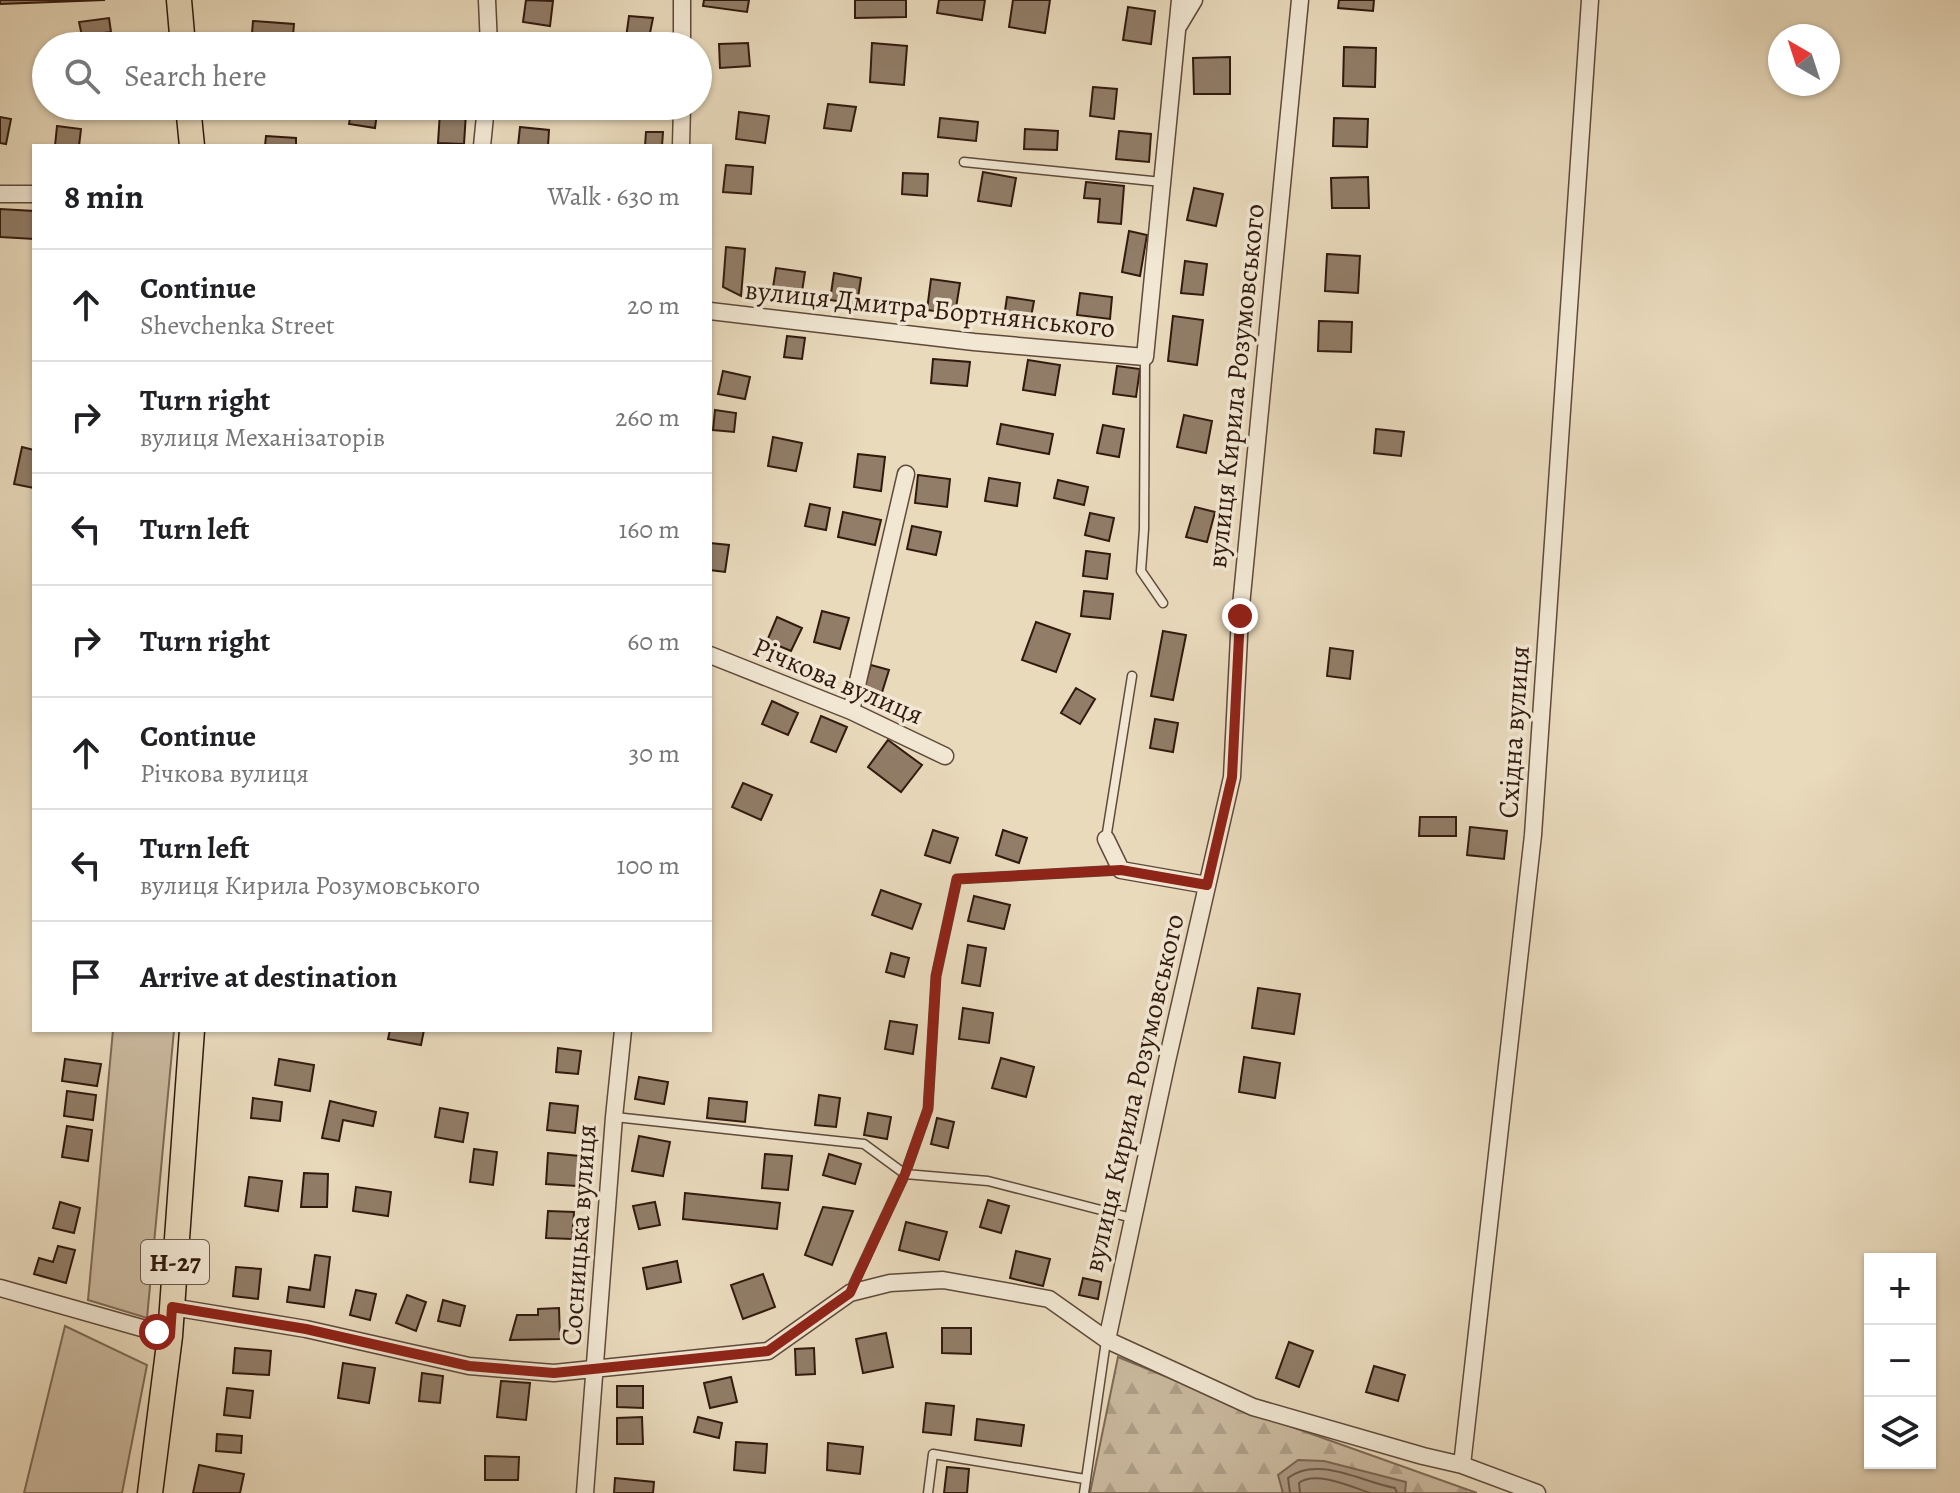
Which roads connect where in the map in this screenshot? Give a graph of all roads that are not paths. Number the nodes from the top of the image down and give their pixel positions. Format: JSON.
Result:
{"nodes":[{"id":1,"x":179,"y":0,"type":"edge"},
{"id":2,"x":487,"y":0,"type":"edge"},
{"id":3,"x":682,"y":0,"type":"edge"},
{"id":4,"x":1180,"y":0,"type":"edge"},
{"id":5,"x":1194,"y":0,"type":"edge"},
{"id":6,"x":1300,"y":0,"type":"edge"},
{"id":7,"x":1590,"y":0,"type":"edge"},
{"id":8,"x":1176,"y":30,"type":"junction"},
{"id":9,"x":182,"y":32,"type":"edge"},
{"id":10,"x":488,"y":32,"type":"edge"},
{"id":11,"x":682,"y":32,"type":"edge"},
{"id":12,"x":189,"y":120,"type":"edge"},
{"id":13,"x":485,"y":120,"type":"edge"},
{"id":14,"x":682,"y":120,"type":"edge"},
{"id":15,"x":192,"y":144,"type":"edge"},
{"id":16,"x":482,"y":144,"type":"edge"},
{"id":17,"x":681,"y":144,"type":"edge"},
{"id":18,"x":964,"y":162,"type":"dead end"},
{"id":19,"x":1162,"y":182,"type":"junction"},
{"id":20,"x":0,"y":194,"type":"edge"},
{"id":21,"x":32,"y":194,"type":"edge"},
{"id":22,"x":712,"y":311,"type":"edge"},
{"id":23,"x":1145,"y":357,"type":"junction"},
{"id":24,"x":906,"y":474,"type":"dead end"},
{"id":25,"x":1163,"y":603,"type":"dead end"},
{"id":26,"x":712,"y":656,"type":"edge"},
{"id":27,"x":1132,"y":676,"type":"dead end"},
{"id":28,"x":851,"y":711,"type":"junction"},
{"id":29,"x":945,"y":756,"type":"dead end"},
{"id":30,"x":1106,"y":839,"type":"joint"},
{"id":31,"x":1121,"y":870,"type":"junction"},
{"id":32,"x":1207,"y":885,"type":"junction"},
{"id":33,"x":192,"y":1032,"type":"edge"},
{"id":34,"x":623,"y":1032,"type":"edge"},
{"id":35,"x":614,"y":1117,"type":"junction"},
{"id":36,"x":905,"y":1174,"type":"junction"},
{"id":37,"x":1132,"y":1218,"type":"junction"},
{"id":38,"x":0,"y":1288,"type":"edge"},
{"id":39,"x":850,"y":1293,"type":"junction"},
{"id":40,"x":172,"y":1307,"type":"junction"},
{"id":41,"x":170,"y":1336,"type":"junction"},
{"id":42,"x":1107,"y":1340,"type":"junction"},
{"id":43,"x":595,"y":1369,"type":"junction"},
{"id":44,"x":1462,"y":1465,"type":"junction"},
{"id":45,"x":1085,"y":1479,"type":"junction"},
{"id":46,"x":150,"y":1493,"type":"edge"},
{"id":47,"x":585,"y":1493,"type":"edge"},
{"id":48,"x":928,"y":1493,"type":"edge"},
{"id":49,"x":1084,"y":1493,"type":"edge"},
{"id":50,"x":1537,"y":1493,"type":"edge"}],
"edges":[{"from":1,"to":9,"type":"main road"},
{"from":2,"to":10,"type":"street"},
{"from":3,"to":11,"type":"street"},
{"from":4,"to":8,"type":"street"},
{"from":5,"to":8,"type":"street"},
{"from":6,"to":32,"type":"street","name":"вулиця Кирила Розумовського"},
{"from":7,"to":44,"type":"street","name":"Східна вулиця"},
{"from":8,"to":19,"type":"street"},
{"from":12,"to":15,"type":"main road"},
{"from":13,"to":16,"type":"street"},
{"from":14,"to":17,"type":"street"},
{"from":18,"to":19,"type":"lane"},
{"from":19,"to":23,"type":"street"},
{"from":20,"to":21,"type":"street"},
{"from":22,"to":23,"type":"street","name":"вулиця Дмитра Бортнянського"},
{"from":23,"to":25,"type":"lane"},
{"from":24,"to":28,"type":"street"},
{"from":26,"to":28,"type":"street","name":"Річкова вулиця"},
{"from":27,"to":30,"type":"lane"},
{"from":28,"to":29,"type":"street","name":"Річкова вулиця"},
{"from":30,"to":31,"type":"street"},
{"from":31,"to":32,"type":"street"},
{"from":31,"to":36,"type":"lane"},
{"from":32,"to":37,"type":"street","name":"вулиця Кирила Розумовського"},
{"from":33,"to":40,"type":"main road","number":"Н-27"},
{"from":34,"to":35,"type":"street","name":"Сосницька вулиця"},
{"from":35,"to":36,"type":"lane"},
{"from":35,"to":43,"type":"street","name":"Сосницька вулиця"},
{"from":36,"to":37,"type":"lane"},
{"from":36,"to":39,"type":"lane"},
{"from":37,"to":42,"type":"street","name":"вулиця Кирила Розумовського"},
{"from":38,"to":41,"type":"street"},
{"from":39,"to":42,"type":"street"},
{"from":39,"to":43,"type":"street"},
{"from":40,"to":41,"type":"main road","number":"Н-27"},
{"from":40,"to":43,"type":"street"},
{"from":41,"to":46,"type":"main road","number":"Н-27"},
{"from":42,"to":44,"type":"street"},
{"from":42,"to":45,"type":"lane"},
{"from":43,"to":47,"type":"street","name":"Сосницька вулиця"},
{"from":44,"to":50,"type":"street"},
{"from":45,"to":48,"type":"lane"},
{"from":45,"to":49,"type":"lane"}]}
